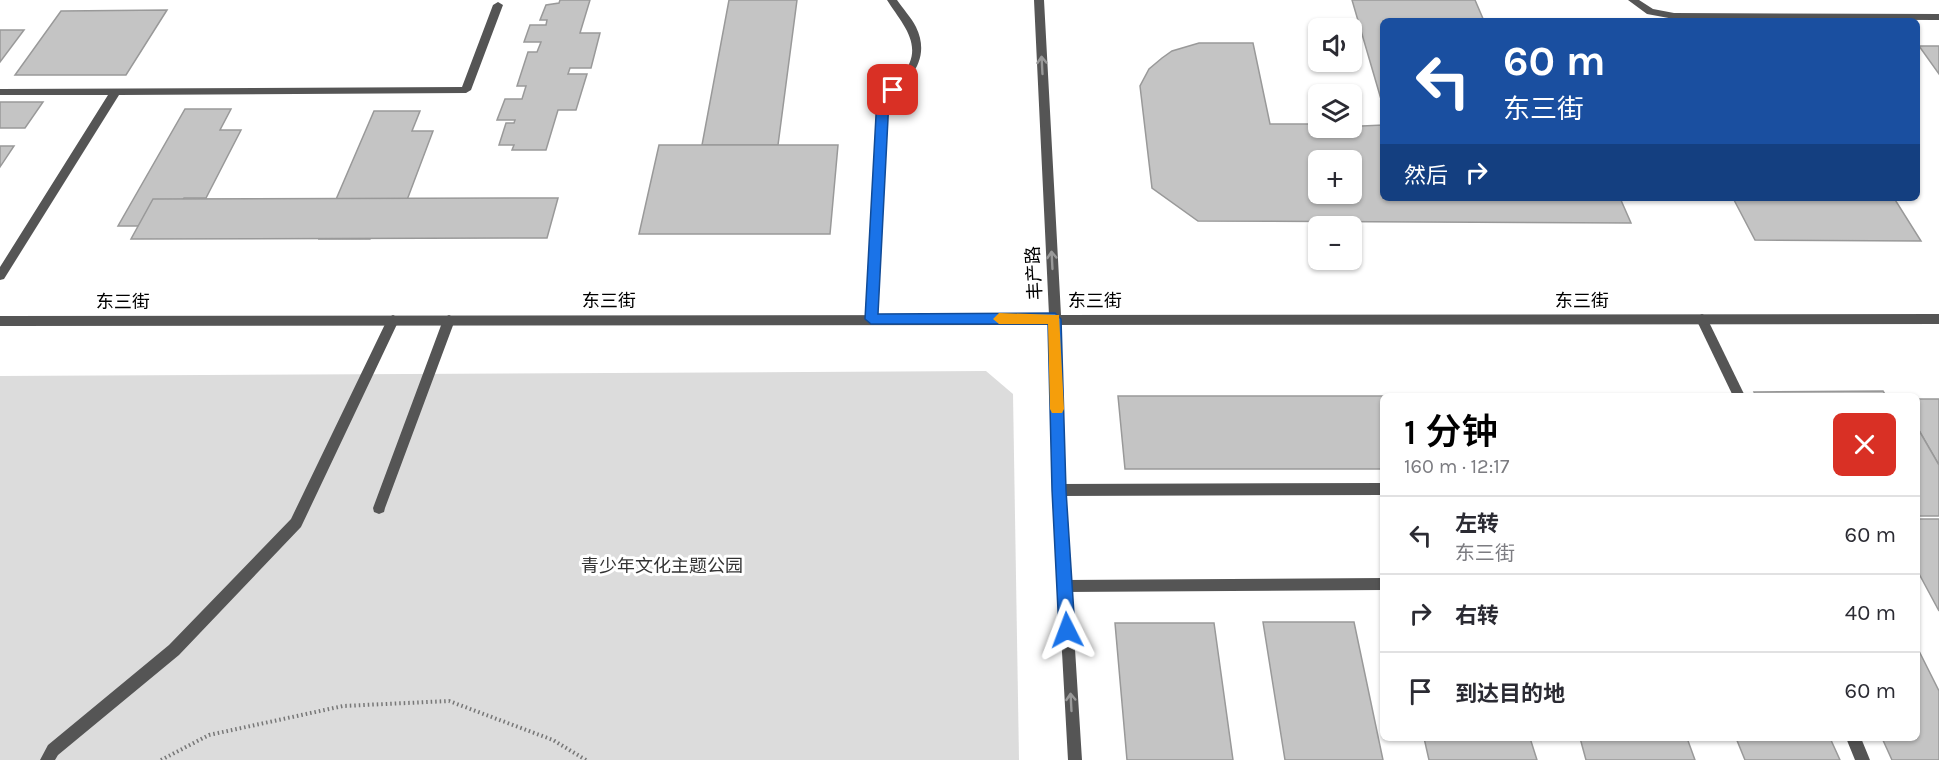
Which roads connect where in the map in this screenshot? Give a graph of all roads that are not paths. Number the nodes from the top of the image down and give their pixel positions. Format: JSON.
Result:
{"nodes":[{"id":1,"x":892,"y":0,"type":"edge"},
{"id":2,"x":1039,"y":0,"type":"edge"},
{"id":3,"x":1633,"y":0,"type":"edge"},
{"id":4,"x":498,"y":5,"type":"dead end"},
{"id":5,"x":1939,"y":17,"type":"edge"},
{"id":6,"x":116,"y":91,"type":"junction"},
{"id":7,"x":0,"y":92,"type":"edge"},
{"id":8,"x":0,"y":276,"type":"edge"},
{"id":9,"x":871,"y":319,"type":"junction"},
{"id":10,"x":1055,"y":319,"type":"junction"},
{"id":11,"x":1702,"y":319,"type":"junction"},
{"id":12,"x":1939,"y":319,"type":"edge"},
{"id":13,"x":393,"y":320,"type":"junction"},
{"id":14,"x":449,"y":320,"type":"junction"},
{"id":15,"x":0,"y":321,"type":"edge"},
{"id":16,"x":1738,"y":393,"type":"edge"},
{"id":17,"x":1380,"y":489,"type":"edge"},
{"id":18,"x":1059,"y":490,"type":"junction"},
{"id":19,"x":379,"y":508,"type":"dead end"},
{"id":20,"x":1380,"y":584,"type":"edge"},
{"id":21,"x":1064,"y":586,"type":"junction"},
{"id":22,"x":1854,"y":741,"type":"edge"},
{"id":23,"x":47,"y":760,"type":"edge"},
{"id":24,"x":1075,"y":760,"type":"edge"},
{"id":25,"x":1863,"y":760,"type":"edge"}],
"edges":[{"from":1,"to":9,"type":"street"},
{"from":10,"to":2,"type":"street","name":"丰产路","one_way":true},
{"from":3,"to":5,"type":"street"},
{"from":4,"to":6,"type":"street"},
{"from":6,"to":7,"type":"street"},
{"from":6,"to":8,"type":"street"},
{"from":9,"to":10,"type":"street","name":"东三街"},
{"from":9,"to":14,"type":"street","name":"东三街"},
{"from":10,"to":11,"type":"street","name":"东三街"},
{"from":10,"to":18,"type":"street","name":"丰产路"},
{"from":11,"to":12,"type":"street","name":"东三街"},
{"from":11,"to":16,"type":"street"},
{"from":13,"to":14,"type":"street","name":"东三街"},
{"from":13,"to":15,"type":"street","name":"东三街"},
{"from":13,"to":23,"type":"street"},
{"from":14,"to":19,"type":"street"},
{"from":17,"to":18,"type":"street"},
{"from":18,"to":21,"type":"street","name":"丰产路"},
{"from":20,"to":21,"type":"street"},
{"from":24,"to":21,"type":"street","name":"丰产路","one_way":true},
{"from":22,"to":25,"type":"street"}]}
